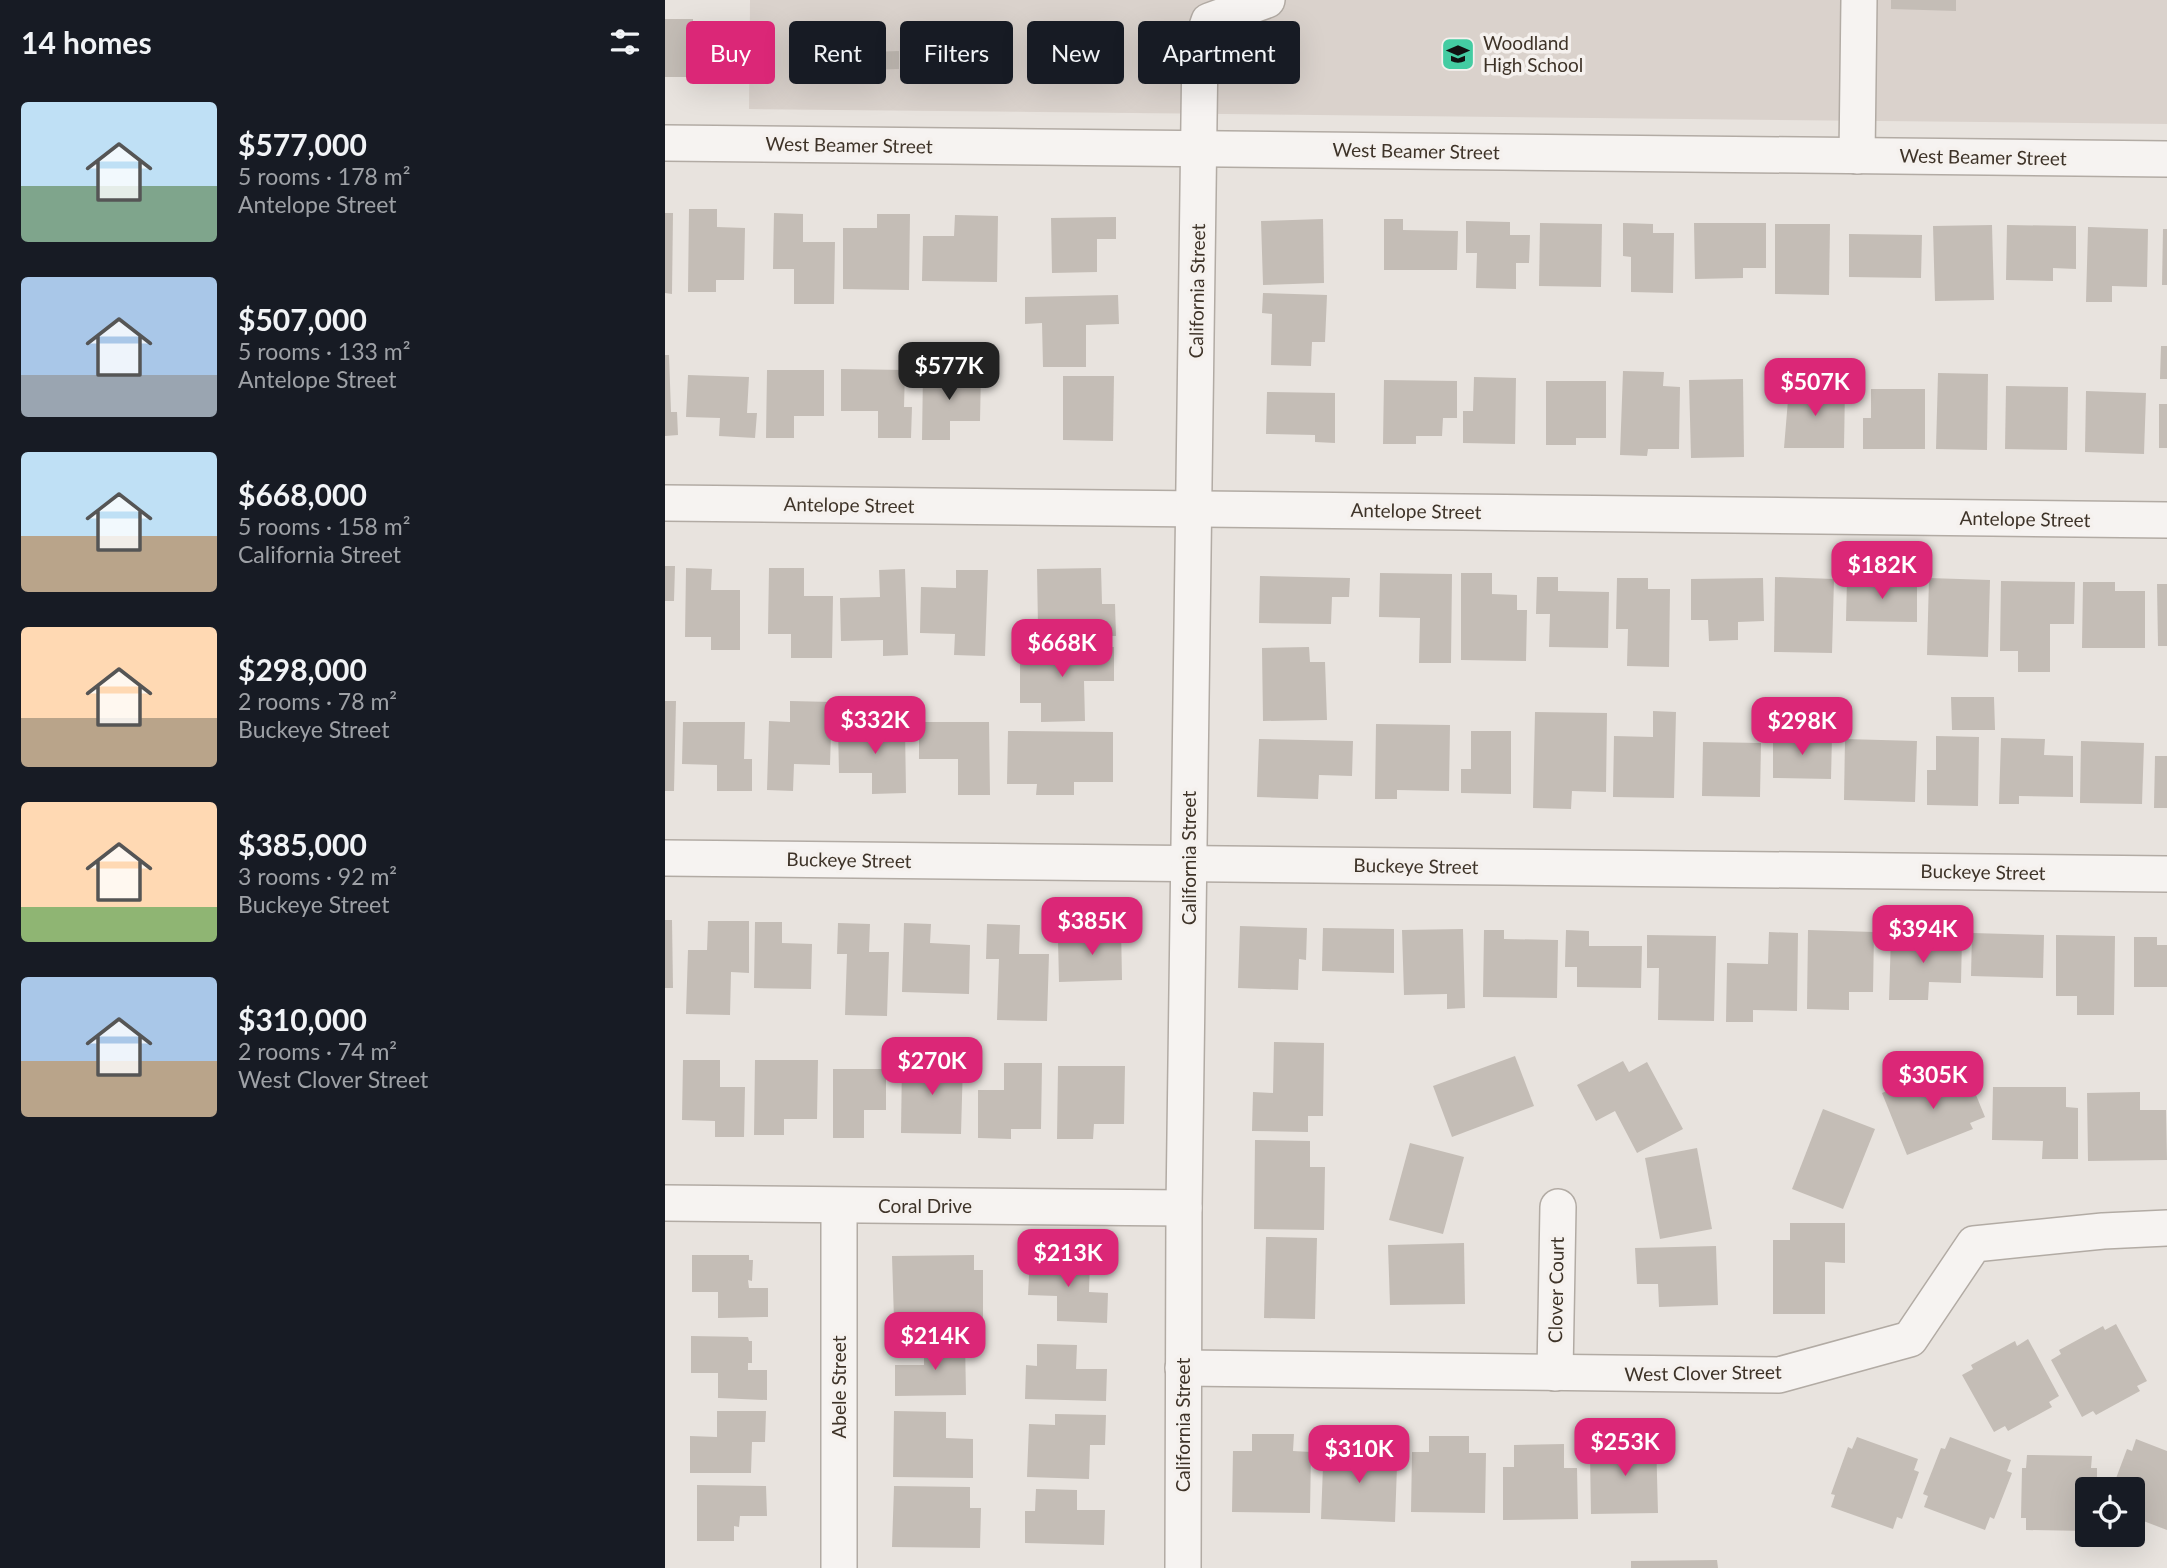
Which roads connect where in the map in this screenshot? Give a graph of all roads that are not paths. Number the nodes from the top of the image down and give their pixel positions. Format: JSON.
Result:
{"nodes":[{"id":1,"x":1267,"y":0,"type":"edge"},
{"id":2,"x":1860,"y":0,"type":"edge"},
{"id":3,"x":665,"y":143,"type":"edge"},
{"id":4,"x":1199,"y":148,"type":"junction"},
{"id":5,"x":1857,"y":156,"type":"junction"},
{"id":6,"x":2167,"y":159,"type":"edge"},
{"id":7,"x":665,"y":503,"type":"edge"},
{"id":8,"x":1192,"y":509,"type":"junction"},
{"id":9,"x":2167,"y":520,"type":"edge"},
{"id":10,"x":665,"y":858,"type":"edge"},
{"id":11,"x":1189,"y":863,"type":"junction"},
{"id":12,"x":2167,"y":874,"type":"edge"},
{"id":13,"x":665,"y":1203,"type":"edge"},
{"id":14,"x":839,"y":1206,"type":"junction"},
{"id":15,"x":1558,"y":1207,"type":"dead end"},
{"id":16,"x":1184,"y":1208,"type":"junction"},
{"id":17,"x":2167,"y":1228,"type":"edge"},
{"id":18,"x":1183,"y":1368,"type":"junction"},
{"id":19,"x":1555,"y":1373,"type":"junction"},
{"id":20,"x":839,"y":1568,"type":"edge"},
{"id":21,"x":1183,"y":1568,"type":"edge"}],
"edges":[{"from":1,"to":4,"type":"street","name":"California Street"},
{"from":2,"to":5,"type":"street"},
{"from":3,"to":4,"type":"street","name":"West Beamer Street"},
{"from":4,"to":5,"type":"street","name":"West Beamer Street"},
{"from":4,"to":8,"type":"street","name":"California Street"},
{"from":5,"to":6,"type":"street","name":"West Beamer Street"},
{"from":7,"to":8,"type":"street","name":"Antelope Street"},
{"from":8,"to":9,"type":"street","name":"Antelope Street"},
{"from":8,"to":11,"type":"street","name":"California Street"},
{"from":10,"to":11,"type":"street","name":"Buckeye Street"},
{"from":11,"to":12,"type":"street","name":"Buckeye Street"},
{"from":11,"to":16,"type":"street","name":"California Street"},
{"from":13,"to":14,"type":"street","name":"Coral Drive"},
{"from":14,"to":16,"type":"street","name":"Coral Drive"},
{"from":14,"to":20,"type":"street","name":"Abele Street"},
{"from":15,"to":19,"type":"street","name":"Clover Court"},
{"from":16,"to":18,"type":"street","name":"California Street"},
{"from":17,"to":19,"type":"street","name":"West Clover Street"},
{"from":18,"to":19,"type":"street","name":"West Clover Street"},
{"from":18,"to":21,"type":"street","name":"California Street"}]}
